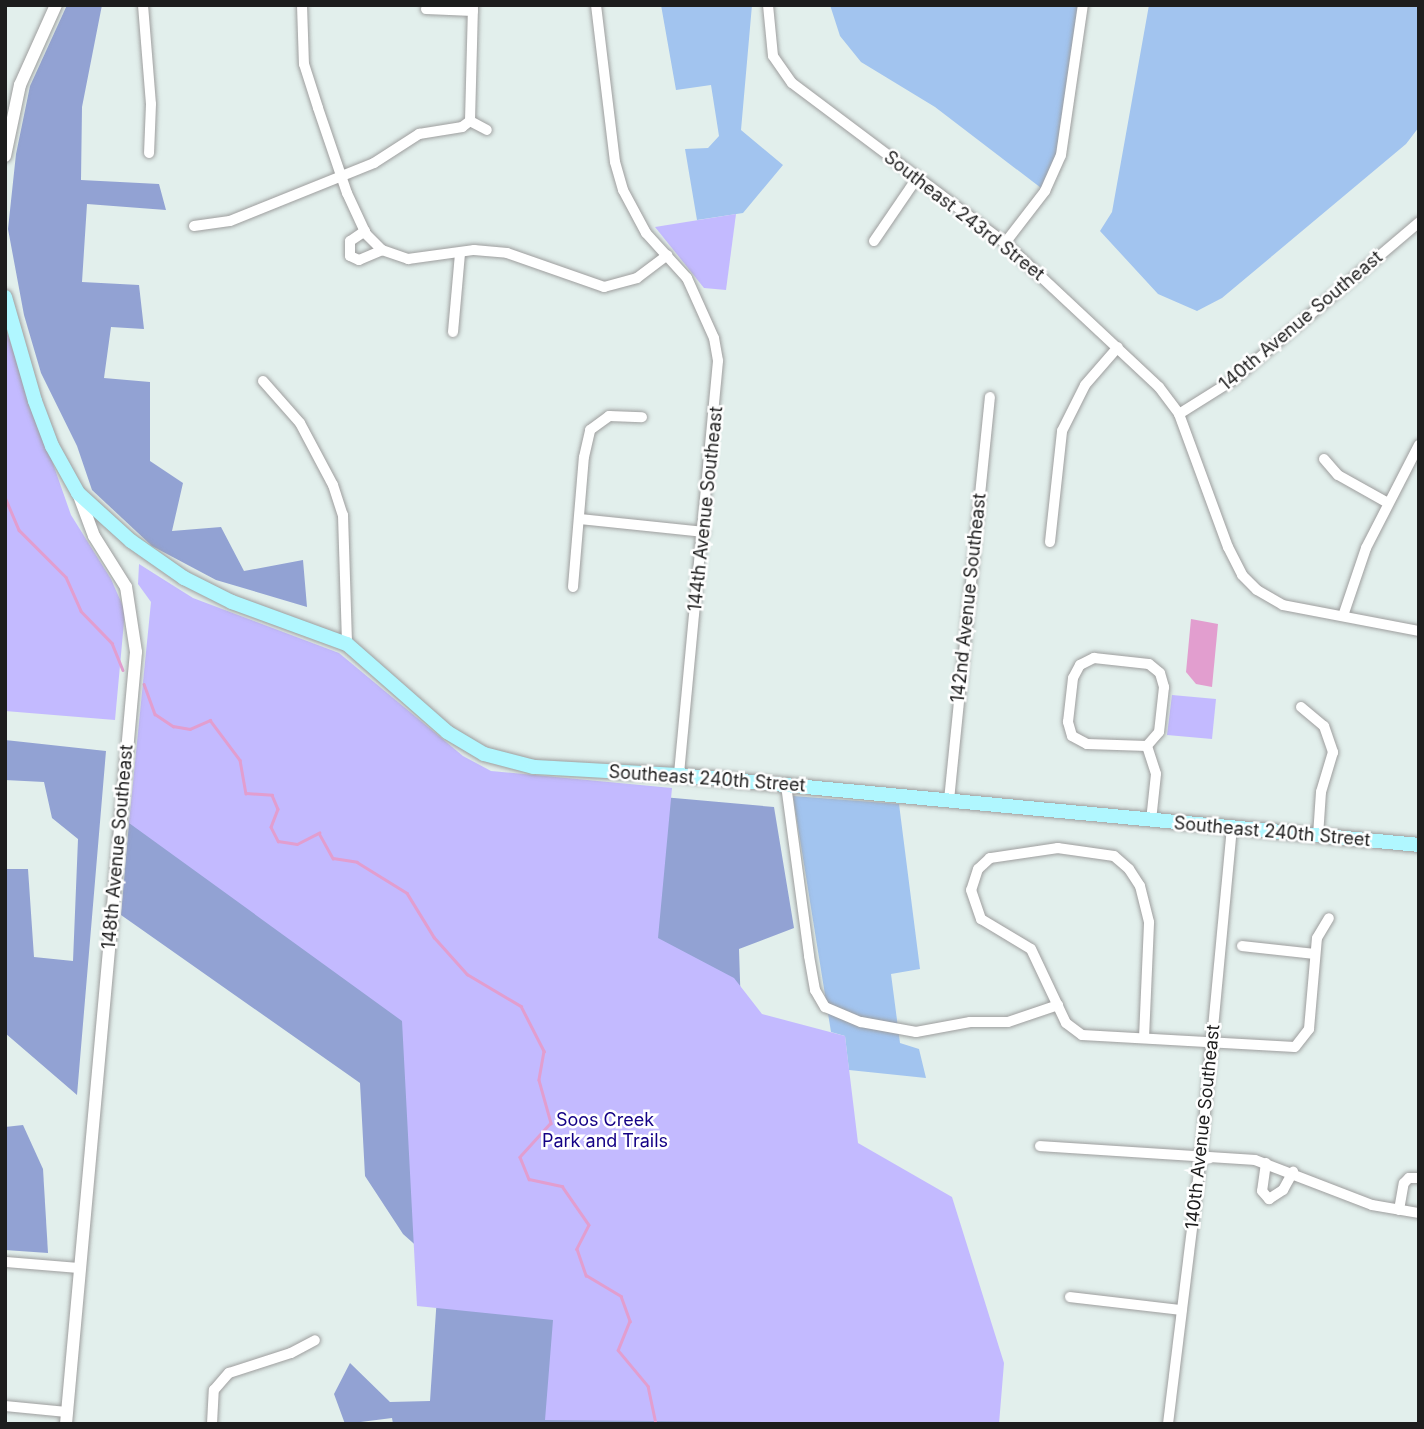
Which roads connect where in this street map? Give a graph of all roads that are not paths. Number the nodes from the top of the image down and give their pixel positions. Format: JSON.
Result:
{"nodes":[{"id":1,"x":56,"y":5,"type":"edge"},
{"id":2,"x":143,"y":5,"type":"edge"},
{"id":3,"x":302,"y":5,"type":"edge"},
{"id":4,"x":596,"y":5,"type":"edge"},
{"id":5,"x":768,"y":5,"type":"edge"},
{"id":6,"x":1083,"y":5,"type":"edge"},
{"id":7,"x":473,"y":8,"type":"edge"},
{"id":8,"x":426,"y":9,"type":"dead end"},
{"id":9,"x":470,"y":121,"type":"junction"},
{"id":10,"x":487,"y":130,"type":"dead end"},
{"id":11,"x":149,"y":153,"type":"dead end"},
{"id":12,"x":5,"y":156,"type":"edge"},
{"id":13,"x":343,"y":176,"type":"junction"},
{"id":14,"x":917,"y":178,"type":"junction"},
{"id":15,"x":1419,"y":222,"type":"edge"},
{"id":16,"x":194,"y":226,"type":"dead end"},
{"id":17,"x":365,"y":231,"type":"junction"},
{"id":18,"x":874,"y":241,"type":"dead end"},
{"id":19,"x":1005,"y":243,"type":"junction"},
{"id":20,"x":382,"y":250,"type":"junction"},
{"id":21,"x":460,"y":253,"type":"junction"},
{"id":22,"x":667,"y":255,"type":"junction"},
{"id":23,"x":5,"y":297,"type":"edge"},
{"id":24,"x":453,"y":332,"type":"dead end"},
{"id":25,"x":1118,"y":347,"type":"junction"},
{"id":26,"x":263,"y":381,"type":"dead end"},
{"id":27,"x":990,"y":397,"type":"dead end"},
{"id":28,"x":1179,"y":414,"type":"junction"},
{"id":29,"x":642,"y":417,"type":"dead end"},
{"id":30,"x":1419,"y":445,"type":"edge"},
{"id":31,"x":1324,"y":459,"type":"dead end"},
{"id":32,"x":78,"y":493,"type":"junction"},
{"id":33,"x":1388,"y":503,"type":"junction"},
{"id":34,"x":580,"y":519,"type":"junction"},
{"id":35,"x":704,"y":532,"type":"junction"},
{"id":36,"x":1051,"y":542,"type":"dead end"},
{"id":37,"x":573,"y":587,"type":"dead end"},
{"id":38,"x":1343,"y":616,"type":"junction"},
{"id":39,"x":1419,"y":631,"type":"edge"},
{"id":40,"x":347,"y":644,"type":"junction"},
{"id":41,"x":1301,"y":707,"type":"dead end"},
{"id":42,"x":1147,"y":746,"type":"junction"},
{"id":43,"x":680,"y":775,"type":"junction"},
{"id":44,"x":786,"y":785,"type":"junction"},
{"id":45,"x":949,"y":800,"type":"junction"},
{"id":46,"x":1151,"y":821,"type":"junction"},
{"id":47,"x":1232,"y":830,"type":"junction"},
{"id":48,"x":1318,"y":836,"type":"junction"},
{"id":49,"x":1419,"y":845,"type":"edge"},
{"id":50,"x":1329,"y":918,"type":"dead end"},
{"id":51,"x":1242,"y":946,"type":"dead end"},
{"id":52,"x":1315,"y":954,"type":"junction"},
{"id":53,"x":1058,"y":1005,"type":"junction"},
{"id":54,"x":1144,"y":1038,"type":"junction"},
{"id":55,"x":1213,"y":1040,"type":"junction"},
{"id":56,"x":1040,"y":1146,"type":"dead end"},
{"id":57,"x":1201,"y":1155,"type":"junction"},
{"id":58,"x":1266,"y":1163,"type":"junction"},
{"id":59,"x":1293,"y":1172,"type":"junction"},
{"id":60,"x":1419,"y":1178,"type":"edge"},
{"id":61,"x":1399,"y":1210,"type":"junction"},
{"id":62,"x":1419,"y":1213,"type":"edge"},
{"id":63,"x":5,"y":1262,"type":"edge"},
{"id":64,"x":80,"y":1268,"type":"junction"},
{"id":65,"x":1070,"y":1297,"type":"dead end"},
{"id":66,"x":1181,"y":1310,"type":"junction"},
{"id":67,"x":315,"y":1340,"type":"dead end"},
{"id":68,"x":5,"y":1406,"type":"edge"},
{"id":69,"x":67,"y":1418,"type":"edge"},
{"id":70,"x":212,"y":1424,"type":"edge"},
{"id":71,"x":1168,"y":1424,"type":"edge"}],
"edges":[{"from":1,"to":12,"type":"street"},
{"from":2,"to":11,"type":"street"},
{"from":3,"to":13,"type":"street"},
{"from":4,"to":22,"type":"street","name":"144th Avenue Southeast"},
{"from":5,"to":14,"type":"street","name":"Southeast 243rd Street"},
{"from":6,"to":19,"type":"street"},
{"from":7,"to":8,"type":"street"},
{"from":7,"to":9,"type":"street"},
{"from":9,"to":10,"type":"street"},
{"from":9,"to":13,"type":"street"},
{"from":13,"to":16,"type":"street"},
{"from":13,"to":17,"type":"street"},
{"from":14,"to":18,"type":"street"},
{"from":14,"to":19,"type":"street","name":"Southeast 243rd Street"},
{"from":15,"to":28,"type":"street","name":"140th Avenue Southeast"},
{"from":17,"to":20,"type":"street"},
{"from":17,"to":20,"type":"street"},
{"from":19,"to":25,"type":"street","name":"Southeast 243rd Street"},
{"from":20,"to":21,"type":"street"},
{"from":21,"to":22,"type":"street"},
{"from":21,"to":24,"type":"street"},
{"from":22,"to":35,"type":"street","name":"144th Avenue Southeast"},
{"from":23,"to":32,"type":"main road","name":"148th Avenue Southeast"},
{"from":25,"to":28,"type":"street","name":"Southeast 243rd Street"},
{"from":25,"to":36,"type":"street"},
{"from":26,"to":40,"type":"street"},
{"from":27,"to":45,"type":"street","name":"142nd Avenue Southeast"},
{"from":28,"to":38,"type":"street"},
{"from":29,"to":34,"type":"street"},
{"from":30,"to":33,"type":"street"},
{"from":31,"to":33,"type":"street"},
{"from":32,"to":40,"type":"main road","name":"Southeast 240th Street"},
{"from":32,"to":64,"type":"street","name":"148th Avenue Southeast"},
{"from":33,"to":38,"type":"street"},
{"from":34,"to":35,"type":"street"},
{"from":34,"to":37,"type":"street"},
{"from":35,"to":43,"type":"street","name":"144th Avenue Southeast"},
{"from":38,"to":39,"type":"street"},
{"from":40,"to":43,"type":"main road","name":"Southeast 240th Street"},
{"from":41,"to":48,"type":"street"},
{"from":42,"to":42,"type":"street"},
{"from":42,"to":46,"type":"street"},
{"from":43,"to":44,"type":"main road","name":"Southeast 240th Street"},
{"from":44,"to":45,"type":"main road","name":"Southeast 240th Street"},
{"from":44,"to":53,"type":"street"},
{"from":45,"to":46,"type":"main road","name":"Southeast 240th Street"},
{"from":46,"to":47,"type":"main road","name":"Southeast 240th Street"},
{"from":47,"to":48,"type":"main road","name":"Southeast 240th Street"},
{"from":47,"to":55,"type":"street","name":"140th Avenue Southeast"},
{"from":48,"to":49,"type":"main road","name":"Southeast 240th Street"},
{"from":50,"to":52,"type":"street"},
{"from":51,"to":52,"type":"street"},
{"from":52,"to":55,"type":"street"},
{"from":53,"to":54,"type":"street"},
{"from":53,"to":54,"type":"street"},
{"from":54,"to":55,"type":"street"},
{"from":55,"to":57,"type":"street","name":"140th Avenue Southeast"},
{"from":56,"to":57,"type":"street"},
{"from":57,"to":58,"type":"street"},
{"from":57,"to":66,"type":"street","name":"140th Avenue Southeast"},
{"from":58,"to":59,"type":"street"},
{"from":58,"to":59,"type":"street"},
{"from":59,"to":61,"type":"street"},
{"from":60,"to":61,"type":"street"},
{"from":61,"to":62,"type":"street"},
{"from":63,"to":64,"type":"street"},
{"from":64,"to":69,"type":"street","name":"148th Avenue Southeast"},
{"from":65,"to":66,"type":"street"},
{"from":66,"to":71,"type":"street","name":"140th Avenue Southeast"},
{"from":67,"to":70,"type":"street"},
{"from":68,"to":69,"type":"street"}]}
